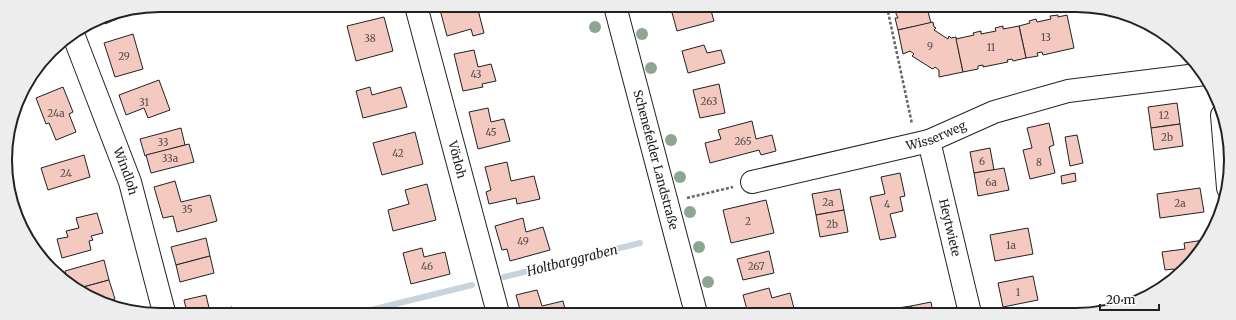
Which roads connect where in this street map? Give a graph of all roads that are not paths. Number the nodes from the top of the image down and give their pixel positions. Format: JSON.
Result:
{"nodes":[{"id":1,"x":418,"y":12,"type":"edge"},
{"id":2,"x":617,"y":12,"type":"edge"},
{"id":3,"x":75,"y":39,"type":"edge"},
{"id":4,"x":1197,"y":75,"type":"edge"},
{"id":5,"x":923,"y":143,"type":"junction"},
{"id":6,"x":752,"y":182,"type":"road end"},
{"id":7,"x":163,"y":308,"type":"edge"},
{"id":8,"x":497,"y":308,"type":"edge"},
{"id":9,"x":695,"y":308,"type":"edge"},
{"id":10,"x":968,"y":308,"type":"edge"}],
"edges":[{"from":1,"to":8,"type":"street","name":"Vörloh"},
{"from":2,"to":9,"type":"street","name":"Schenefelder Landstraße"},
{"from":3,"to":7,"type":"street","name":"Windloh"},
{"from":4,"to":5,"type":"street","name":"Wisserweg"},
{"from":5,"to":6,"type":"street","name":"Wisserweg"},
{"from":5,"to":10,"type":"street","name":"Heytwiete"}]}
